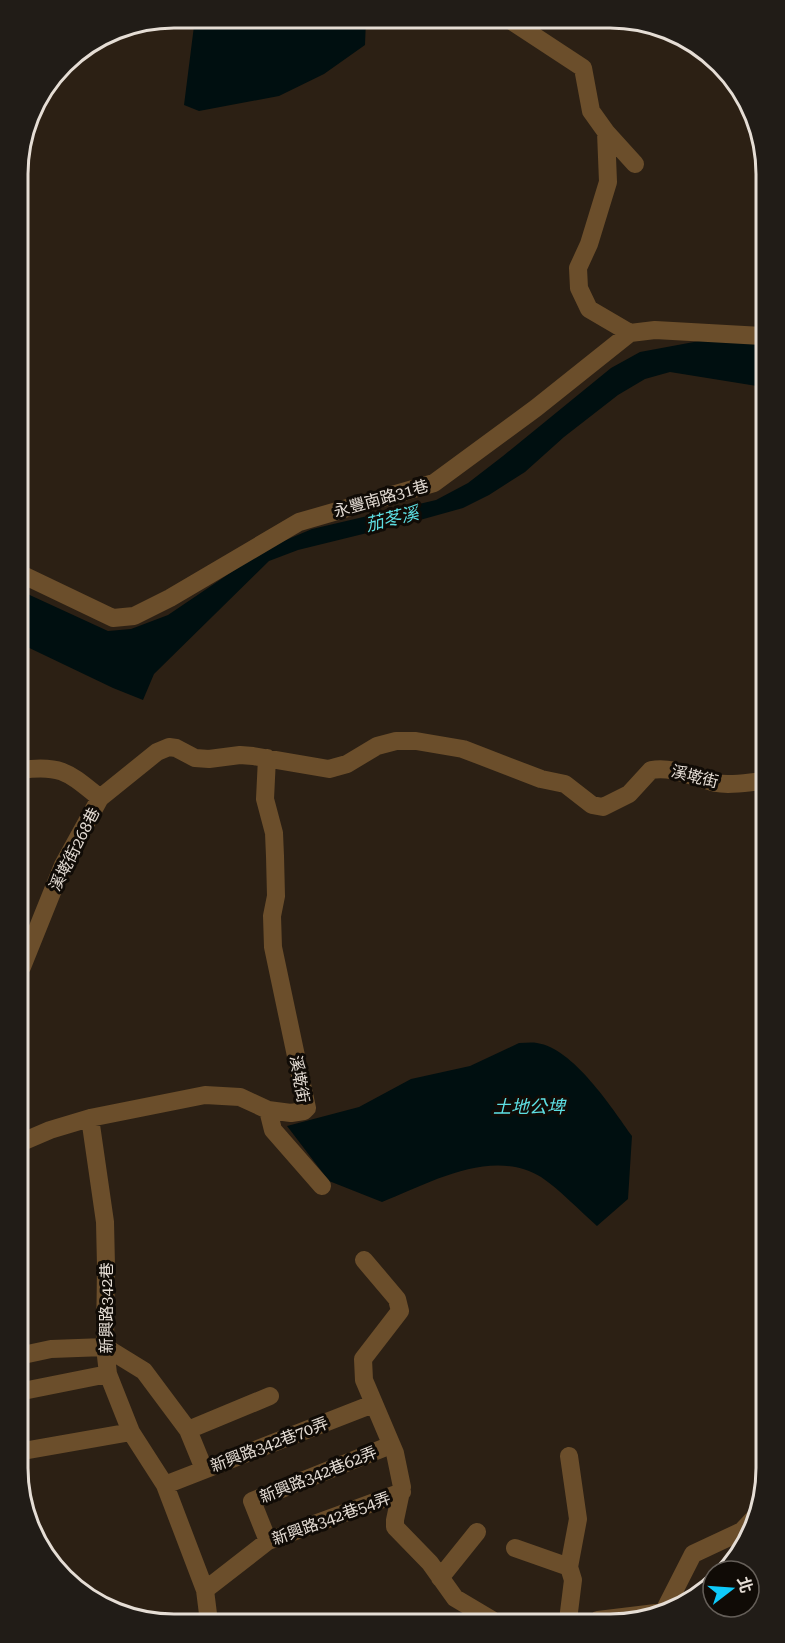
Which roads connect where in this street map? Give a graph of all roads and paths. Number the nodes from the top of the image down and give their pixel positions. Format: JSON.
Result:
{"nodes":[{"id":1,"x":522,"y":28,"type":"edge"},
{"id":2,"x":606,"y":132,"type":"junction"},
{"id":3,"x":635,"y":164,"type":"dead end"},
{"id":4,"x":630,"y":333,"type":"junction"},
{"id":5,"x":756,"y":336,"type":"edge"},
{"id":6,"x":29,"y":578,"type":"edge"},
{"id":7,"x":267,"y":758,"type":"junction"},
{"id":8,"x":29,"y":769,"type":"edge"},
{"id":9,"x":756,"y":782,"type":"edge"},
{"id":10,"x":100,"y":798,"type":"junction"},
{"id":11,"x":28,"y":951,"type":"edge"},
{"id":12,"x":268,"y":1110,"type":"junction"},
{"id":13,"x":90,"y":1118,"type":"junction"},
{"id":14,"x":28,"y":1139,"type":"edge"},
{"id":15,"x":322,"y":1186,"type":"dead end"},
{"id":16,"x":364,"y":1260,"type":"dead end"},
{"id":17,"x":105,"y":1347,"type":"junction"},
{"id":18,"x":28,"y":1354,"type":"edge"},
{"id":19,"x":108,"y":1374,"type":"junction"},
{"id":20,"x":28,"y":1390,"type":"edge"},
{"id":21,"x":270,"y":1396,"type":"dead end"},
{"id":22,"x":373,"y":1404,"type":"junction"},
{"id":23,"x":188,"y":1430,"type":"junction"},
{"id":24,"x":131,"y":1432,"type":"junction"},
{"id":25,"x":391,"y":1445,"type":"junction"},
{"id":26,"x":28,"y":1450,"type":"edge"},
{"id":27,"x":569,"y":1456,"type":"dead end"},
{"id":28,"x":204,"y":1469,"type":"junction"},
{"id":29,"x":165,"y":1485,"type":"junction"},
{"id":30,"x":402,"y":1492,"type":"junction"},
{"id":31,"x":742,"y":1531,"type":"edge"},
{"id":32,"x":477,"y":1532,"type":"dead end"},
{"id":33,"x":268,"y":1541,"type":"junction"},
{"id":34,"x":515,"y":1548,"type":"dead end"},
{"id":35,"x":569,"y":1567,"type":"junction"},
{"id":36,"x":440,"y":1578,"type":"junction"},
{"id":37,"x":205,"y":1590,"type":"junction"},
{"id":38,"x":668,"y":1602,"type":"edge"},
{"id":39,"x":208,"y":1614,"type":"edge"},
{"id":40,"x":482,"y":1614,"type":"edge"},
{"id":41,"x":569,"y":1614,"type":"edge"}],
"edges":[{"from":1,"to":2,"type":"street"},
{"from":2,"to":3,"type":"street"},
{"from":2,"to":4,"type":"street"},
{"from":4,"to":5,"type":"street"},
{"from":4,"to":6,"type":"street","name":"永豐南路31巷"},
{"from":7,"to":9,"type":"street","name":"溪墘街"},
{"from":7,"to":10,"type":"street","name":"溪墘街"},
{"from":7,"to":12,"type":"street","name":"溪墘街"},
{"from":8,"to":10,"type":"street"},
{"from":10,"to":11,"type":"street","name":"溪墘街268巷"},
{"from":12,"to":13,"type":"street","name":"溪墘街"},
{"from":12,"to":15,"type":"street"},
{"from":13,"to":14,"type":"street","name":"溪墘街"},
{"from":13,"to":17,"type":"street","name":"新興路342巷"},
{"from":16,"to":22,"type":"street","name":"新興路342巷54弄"},
{"from":17,"to":18,"type":"street"},
{"from":17,"to":19,"type":"street","name":"新興路342巷"},
{"from":17,"to":23,"type":"street"},
{"from":19,"to":20,"type":"street"},
{"from":19,"to":24,"type":"street","name":"新興路342巷"},
{"from":21,"to":23,"type":"street"},
{"from":22,"to":25,"type":"street","name":"新興路342巷54弄"},
{"from":22,"to":28,"type":"street","name":"新興路342巷70弄"},
{"from":23,"to":28,"type":"street"},
{"from":24,"to":26,"type":"street"},
{"from":24,"to":29,"type":"street","name":"新興路342巷"},
{"from":25,"to":30,"type":"street","name":"新興路342巷54弄"},
{"from":25,"to":33,"type":"street","name":"新興路342巷62弄"},
{"from":27,"to":35,"type":"street"},
{"from":28,"to":29,"type":"street","name":"新興路342巷70弄"},
{"from":29,"to":37,"type":"street","name":"新興路342巷"},
{"from":30,"to":33,"type":"street","name":"新興路342巷54弄"},
{"from":30,"to":36,"type":"street","name":"新興路342巷54弄"},
{"from":31,"to":38,"type":"street"},
{"from":32,"to":36,"type":"street"},
{"from":33,"to":37,"type":"street","name":"新興路342巷54弄"},
{"from":34,"to":35,"type":"street"},
{"from":35,"to":41,"type":"street"},
{"from":36,"to":40,"type":"street","name":"新興路342巷54弄"},
{"from":37,"to":39,"type":"street","name":"新興路342巷"}]}
